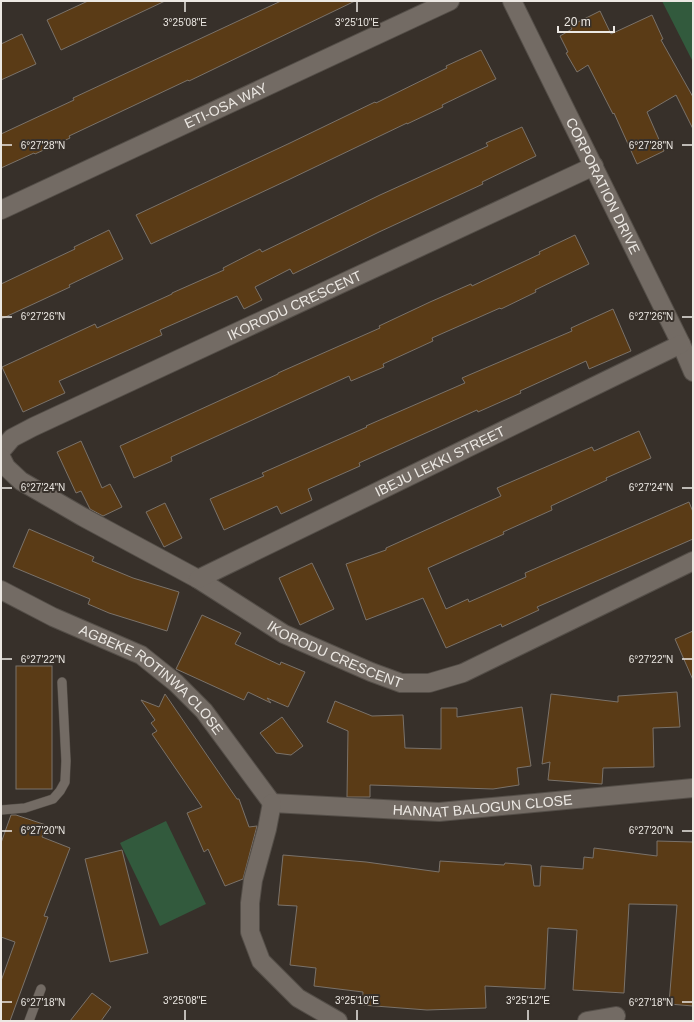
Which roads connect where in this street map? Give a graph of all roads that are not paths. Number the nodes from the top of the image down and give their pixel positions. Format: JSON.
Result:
{"nodes":[{"id":1,"x":450,"y":1,"type":"edge"},
{"id":2,"x":512,"y":1,"type":"edge"},
{"id":3,"x":594,"y":166,"type":"junction"},
{"id":4,"x":1,"y":210,"type":"edge"},
{"id":5,"x":682,"y":344,"type":"junction"},
{"id":6,"x":693,"y":372,"type":"edge"},
{"id":7,"x":1,"y":451,"type":"edge"},
{"id":8,"x":1,"y":457,"type":"edge"},
{"id":9,"x":693,"y":561,"type":"edge"},
{"id":10,"x":198,"y":579,"type":"junction"},
{"id":11,"x":1,"y":590,"type":"edge"},
{"id":12,"x":62,"y":682,"type":"dead end"},
{"id":13,"x":693,"y":788,"type":"edge"},
{"id":14,"x":272,"y":803,"type":"junction"},
{"id":15,"x":1,"y":810,"type":"edge"},
{"id":16,"x":41,"y":989,"type":"dead end"},
{"id":17,"x":616,"y":1016,"type":"dead end"},
{"id":18,"x":29,"y":1021,"type":"edge"},
{"id":19,"x":338,"y":1021,"type":"edge"},
{"id":20,"x":587,"y":1021,"type":"edge"}],
"edges":[{"from":1,"to":4,"type":"street","name":"ETI-OSA WAY"},
{"from":2,"to":3,"type":"street","name":"CORPORATION DRIVE"},
{"from":3,"to":5,"type":"street","name":"CORPORATION DRIVE"},
{"from":3,"to":7,"type":"street","name":"IKORODU CRESCENT"},
{"from":5,"to":6,"type":"street","name":"CORPORATION DRIVE"},
{"from":5,"to":10,"type":"street","name":"IBEJU LEKKI STREET"},
{"from":8,"to":10,"type":"street","name":"IKORODU CRESCENT"},
{"from":9,"to":10,"type":"street","name":"IKORODU CRESCENT"},
{"from":11,"to":14,"type":"street","name":"AGBEKE ROTINWA CLOSE"},
{"from":12,"to":15,"type":"lane"},
{"from":13,"to":14,"type":"street","name":"HANNAT BALOGUN CLOSE"},
{"from":14,"to":19,"type":"street"},
{"from":16,"to":18,"type":"lane"},
{"from":17,"to":20,"type":"street"}]}
